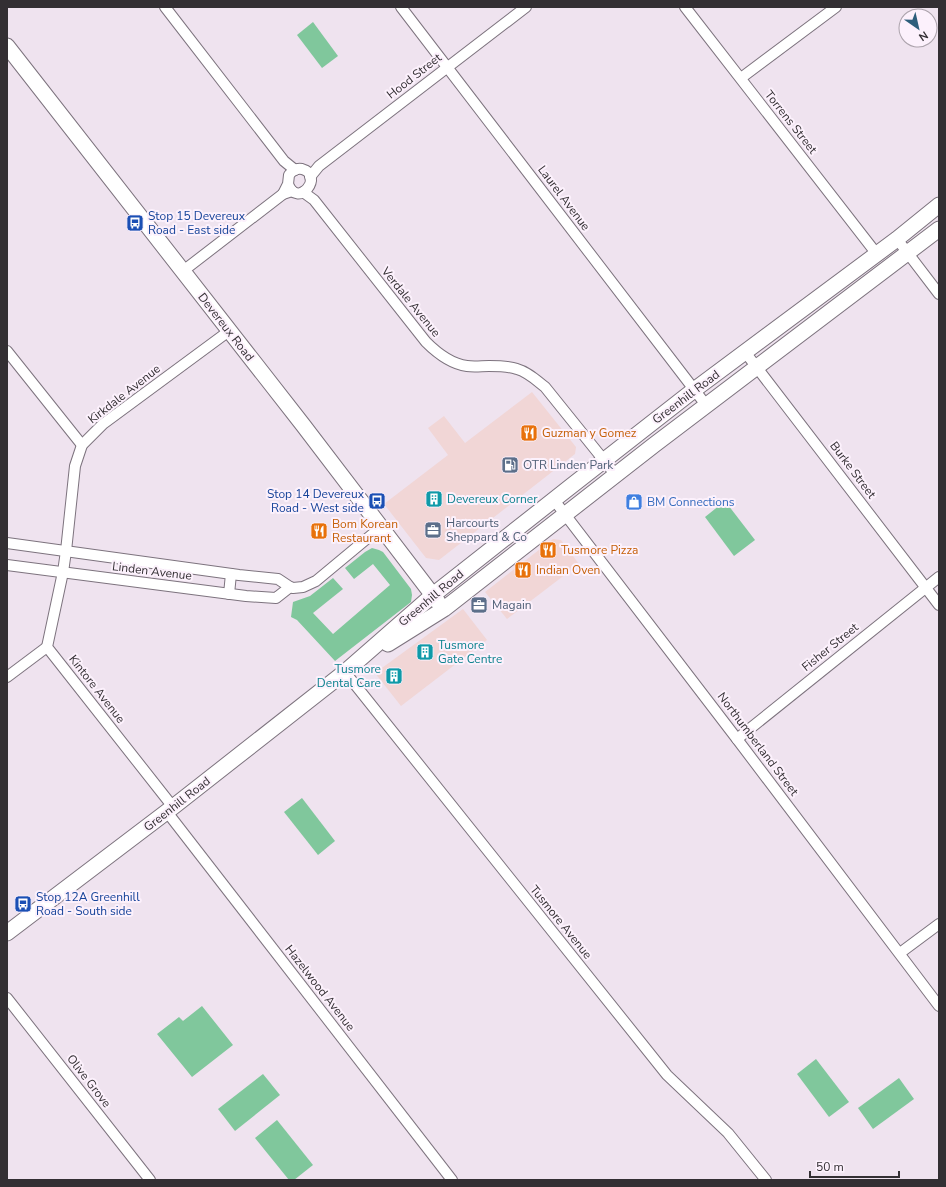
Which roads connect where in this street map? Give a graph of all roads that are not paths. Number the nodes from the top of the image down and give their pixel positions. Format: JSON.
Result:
{"nodes":[{"id":1,"x":165,"y":7,"type":"edge"},
{"id":2,"x":401,"y":7,"type":"edge"},
{"id":3,"x":526,"y":7,"type":"edge"},
{"id":4,"x":685,"y":7,"type":"edge"},
{"id":5,"x":836,"y":7,"type":"edge"},
{"id":6,"x":7,"y":46,"type":"edge"},
{"id":7,"x":447,"y":68,"type":"junction"},
{"id":8,"x":741,"y":78,"type":"junction"},
{"id":9,"x":307,"y":182,"type":"junction"},
{"id":10,"x":289,"y":183,"type":"junction"},
{"id":11,"x":939,"y":206,"type":"edge"},
{"id":12,"x":939,"y":229,"type":"edge"},
{"id":13,"x":897,"y":238,"type":"junction"},
{"id":14,"x":876,"y":253,"type":"junction"},
{"id":15,"x":908,"y":253,"type":"junction"},
{"id":16,"x":183,"y":271,"type":"junction"},
{"id":17,"x":939,"y":294,"type":"edge"},
{"id":18,"x":229,"y":331,"type":"junction"},
{"id":19,"x":7,"y":351,"type":"edge"},
{"id":20,"x":745,"y":352,"type":"junction"},
{"id":21,"x":757,"y":367,"type":"junction"},
{"id":22,"x":694,"y":390,"type":"junction"},
{"id":23,"x":706,"y":405,"type":"junction"},
{"id":24,"x":82,"y":444,"type":"junction"},
{"id":25,"x":604,"y":460,"type":"junction"},
{"id":26,"x":615,"y":474,"type":"junction"},
{"id":27,"x":554,"y":500,"type":"junction"},
{"id":28,"x":565,"y":513,"type":"junction"},
{"id":29,"x":381,"y":527,"type":"junction"},
{"id":30,"x":7,"y":543,"type":"edge"},
{"id":31,"x":66,"y":551,"type":"junction"},
{"id":32,"x":7,"y":564,"type":"edge"},
{"id":33,"x":63,"y":572,"type":"junction"},
{"id":34,"x":231,"y":574,"type":"junction"},
{"id":35,"x":939,"y":577,"type":"edge"},
{"id":36,"x":290,"y":587,"type":"junction"},
{"id":37,"x":925,"y":587,"type":"junction"},
{"id":38,"x":229,"y":594,"type":"junction"},
{"id":39,"x":433,"y":594,"type":"junction"},
{"id":40,"x":939,"y":605,"type":"edge"},
{"id":41,"x":444,"y":608,"type":"junction"},
{"id":42,"x":47,"y":647,"type":"junction"},
{"id":43,"x":345,"y":672,"type":"junction"},
{"id":44,"x":7,"y":677,"type":"edge"},
{"id":45,"x":737,"y":739,"type":"junction"},
{"id":46,"x":170,"y":810,"type":"junction"},
{"id":47,"x":939,"y":924,"type":"edge"},
{"id":48,"x":7,"y":933,"type":"edge"},
{"id":49,"x":900,"y":953,"type":"junction"},
{"id":50,"x":7,"y":998,"type":"edge"},
{"id":51,"x":939,"y":1006,"type":"edge"},
{"id":52,"x":150,"y":1180,"type":"edge"},
{"id":53,"x":452,"y":1180,"type":"edge"},
{"id":54,"x":766,"y":1180,"type":"edge"}],
"edges":[{"from":1,"to":10,"type":"street"},
{"from":2,"to":7,"type":"street","name":"Laurel Avenue"},
{"from":3,"to":7,"type":"street","name":"Hood Street"},
{"from":4,"to":8,"type":"street","name":"Torrens Street"},
{"from":5,"to":8,"type":"street"},
{"from":6,"to":16,"type":"main road","name":"Devereux Road"},
{"from":7,"to":9,"type":"street","name":"Hood Street"},
{"from":7,"to":22,"type":"street","name":"Laurel Avenue"},
{"from":8,"to":14,"type":"street","name":"Torrens Street"},
{"from":9,"to":10,"type":"street"},
{"from":9,"to":10,"type":"street"},
{"from":9,"to":25,"type":"street","name":"Verdale Avenue"},
{"from":10,"to":16,"type":"street"},
{"from":11,"to":13,"type":"main road","name":"Greenhill Road"},
{"from":12,"to":15,"type":"main road","name":"Greenhill Road"},
{"from":13,"to":14,"type":"main road","name":"Greenhill Road"},
{"from":13,"to":15,"type":"street"},
{"from":14,"to":20,"type":"main road","name":"Greenhill Road"},
{"from":15,"to":17,"type":"street"},
{"from":15,"to":21,"type":"main road","name":"Greenhill Road"},
{"from":16,"to":18,"type":"main road","name":"Devereux Road"},
{"from":18,"to":24,"type":"street","name":"Kirkdale Avenue"},
{"from":18,"to":29,"type":"main road","name":"Devereux Road"},
{"from":19,"to":24,"type":"street"},
{"from":20,"to":21,"type":"street","name":"Burke Street"},
{"from":20,"to":22,"type":"main road","name":"Greenhill Road"},
{"from":21,"to":23,"type":"main road","name":"Greenhill Road"},
{"from":21,"to":37,"type":"street","name":"Burke Street"},
{"from":22,"to":23,"type":"street","name":"Laurel Avenue"},
{"from":22,"to":25,"type":"main road","name":"Greenhill Road"},
{"from":23,"to":26,"type":"main road","name":"Greenhill Road"},
{"from":24,"to":31,"type":"street","name":"Kirkdale Avenue"},
{"from":25,"to":26,"type":"street","name":"Verdale Avenue"},
{"from":25,"to":27,"type":"main road","name":"Greenhill Road"},
{"from":26,"to":28,"type":"main road","name":"Greenhill Road"},
{"from":27,"to":28,"type":"street","name":"Northumberland Street"},
{"from":27,"to":39,"type":"main road","name":"Greenhill Road"},
{"from":28,"to":41,"type":"main road","name":"Greenhill Road"},
{"from":28,"to":45,"type":"street","name":"Northumberland Street"},
{"from":29,"to":36,"type":"street","name":"Linden Avenue"},
{"from":29,"to":39,"type":"main road","name":"Devereux Road"},
{"from":30,"to":31,"type":"street","name":"Linden Avenue"},
{"from":31,"to":33,"type":"street","name":"Kirkdale Avenue"},
{"from":31,"to":34,"type":"street","name":"Linden Avenue"},
{"from":32,"to":33,"type":"street","name":"Linden Avenue"},
{"from":33,"to":38,"type":"street","name":"Linden Avenue"},
{"from":33,"to":42,"type":"street"},
{"from":34,"to":36,"type":"street","name":"Linden Avenue"},
{"from":34,"to":38,"type":"street"},
{"from":35,"to":37,"type":"street","name":"Fisher Street"},
{"from":36,"to":38,"type":"street","name":"Linden Avenue"},
{"from":37,"to":40,"type":"street","name":"Burke Street"},
{"from":37,"to":45,"type":"street","name":"Fisher Street"},
{"from":39,"to":41,"type":"main road","name":"Devereux Road"},
{"from":39,"to":43,"type":"main road","name":"Greenhill Road"},
{"from":41,"to":43,"type":"main road","name":"Greenhill Road"},
{"from":42,"to":44,"type":"street"},
{"from":42,"to":46,"type":"street","name":"Kintore Avenue"},
{"from":43,"to":46,"type":"main road","name":"Greenhill Road"},
{"from":43,"to":54,"type":"street","name":"Tusmore Avenue"},
{"from":45,"to":49,"type":"street","name":"Northumberland Street"},
{"from":46,"to":48,"type":"main road","name":"Greenhill Road"},
{"from":46,"to":53,"type":"street","name":"Hazelwood Avenue"},
{"from":47,"to":49,"type":"street"},
{"from":49,"to":51,"type":"street","name":"Northumberland Street"},
{"from":50,"to":52,"type":"street","name":"Olive Grove"}]}
